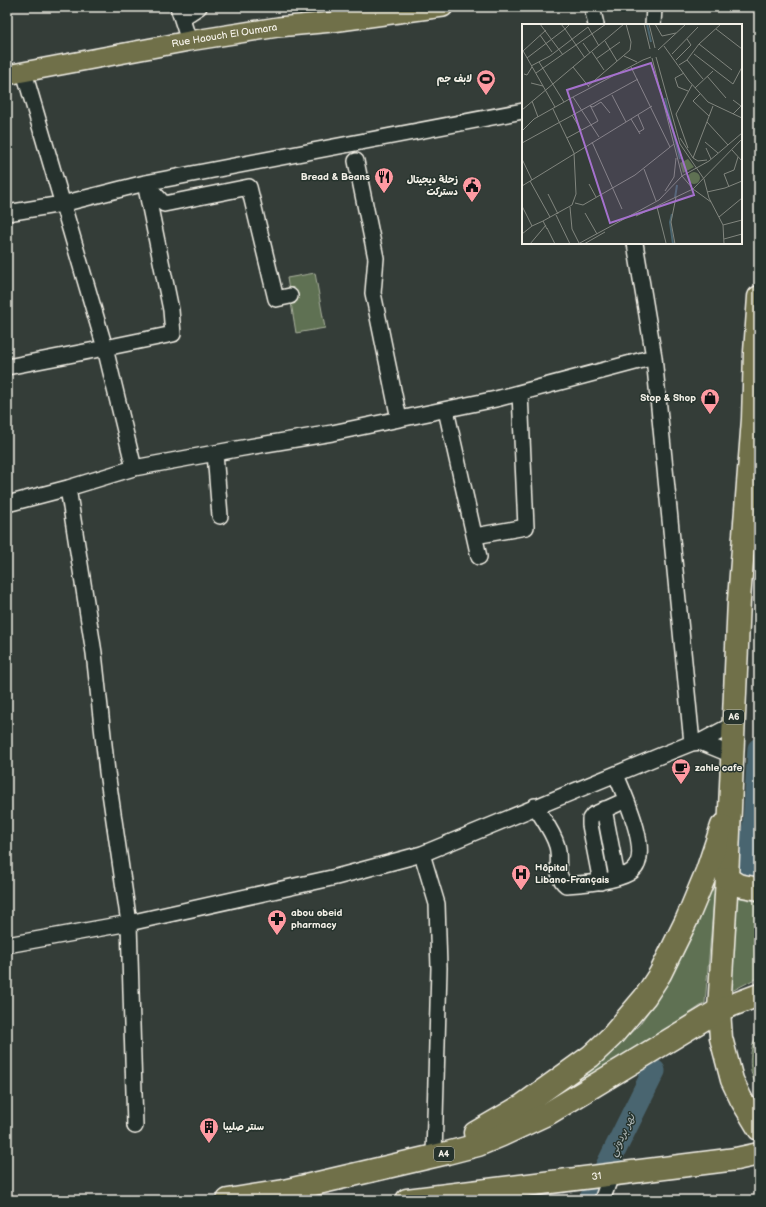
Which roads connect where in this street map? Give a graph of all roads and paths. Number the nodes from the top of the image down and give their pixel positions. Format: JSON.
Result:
{"nodes":[{"id":1,"x":199,"y":7,"type":"edge"},
{"id":2,"x":443,"y":7,"type":"edge"},
{"id":3,"x":592,"y":7,"type":"edge"},
{"id":4,"x":654,"y":7,"type":"edge"},
{"id":5,"x":180,"y":13,"type":"edge"},
{"id":6,"x":596,"y":24,"type":"edge"},
{"id":7,"x":653,"y":24,"type":"edge"},
{"id":8,"x":189,"y":41,"type":"junction"},
{"id":9,"x":16,"y":74,"type":"edge"},
{"id":10,"x":522,"y":111,"type":"edge"},
{"id":11,"x":356,"y":162,"type":"dead end"},
{"id":12,"x":145,"y":183,"type":"junction"},
{"id":13,"x":62,"y":204,"type":"junction"},
{"id":14,"x":7,"y":213,"type":"edge"},
{"id":15,"x":635,"y":244,"type":"edge"},
{"id":16,"x":290,"y":296,"type":"dead end"},
{"id":17,"x":759,"y":298,"type":"edge"},
{"id":18,"x":105,"y":348,"type":"junction"},
{"id":19,"x":654,"y":357,"type":"junction"},
{"id":20,"x":7,"y":367,"type":"edge"},
{"id":21,"x":520,"y":393,"type":"junction"},
{"id":22,"x":446,"y":410,"type":"junction"},
{"id":23,"x":399,"y":419,"type":"junction"},
{"id":24,"x":215,"y":453,"type":"junction"},
{"id":25,"x":134,"y":468,"type":"junction"},
{"id":26,"x":68,"y":488,"type":"junction"},
{"id":27,"x":7,"y":504,"type":"edge"},
{"id":28,"x":220,"y":516,"type":"dead end"},
{"id":29,"x":475,"y":536,"type":"junction"},
{"id":30,"x":479,"y":557,"type":"dead end"},
{"id":31,"x":734,"y":724,"type":"junction"},
{"id":32,"x":696,"y":742,"type":"junction"},
{"id":33,"x":732,"y":755,"type":"junction"},
{"id":34,"x":616,"y":775,"type":"junction"},
{"id":35,"x":731,"y":782,"type":"junction"},
{"id":36,"x":626,"y":800,"type":"junction"},
{"id":37,"x":536,"y":806,"type":"junction"},
{"id":38,"x":604,"y":809,"type":"junction"},
{"id":39,"x":422,"y":854,"type":"junction"},
{"id":40,"x":617,"y":877,"type":"junction"},
{"id":41,"x":727,"y":878,"type":"junction"},
{"id":42,"x":601,"y":882,"type":"junction"},
{"id":43,"x":759,"y":889,"type":"edge"},
{"id":44,"x":129,"y":923,"type":"junction"},
{"id":45,"x":7,"y":945,"type":"edge"},
{"id":46,"x":759,"y":995,"type":"edge"},
{"id":47,"x":718,"y":1010,"type":"junction"},
{"id":48,"x":135,"y":1126,"type":"dead end"},
{"id":49,"x":759,"y":1129,"type":"edge"},
{"id":50,"x":759,"y":1154,"type":"edge"},
{"id":51,"x":440,"y":1155,"type":"junction"},
{"id":52,"x":612,"y":1174,"type":"junction"},
{"id":53,"x":419,"y":1199,"type":"edge"},
{"id":54,"x":228,"y":1200,"type":"edge"},
{"id":55,"x":602,"y":1200,"type":"edge"}],
"edges":[{"from":1,"to":5,"type":"street"},
{"from":2,"to":8,"type":"main road","name":"Rue Haouch El Oumara"},
{"from":3,"to":6,"type":"street"},
{"from":4,"to":7,"type":"street"},
{"from":5,"to":8,"type":"street"},
{"from":8,"to":9,"type":"main road","name":"Rue Haouch El Oumara"},
{"from":9,"to":13,"type":"street"},
{"from":10,"to":12,"type":"street"},
{"from":11,"to":23,"type":"street"},
{"from":12,"to":13,"type":"street"},
{"from":12,"to":16,"type":"street"},
{"from":12,"to":18,"type":"street"},
{"from":13,"to":14,"type":"street"},
{"from":13,"to":18,"type":"street"},
{"from":15,"to":19,"type":"street"},
{"from":17,"to":31,"type":"highway","number":"A6"},
{"from":18,"to":20,"type":"street"},
{"from":18,"to":25,"type":"street"},
{"from":19,"to":21,"type":"street"},
{"from":19,"to":32,"type":"street"},
{"from":21,"to":22,"type":"street"},
{"from":21,"to":29,"type":"street"},
{"from":22,"to":23,"type":"street"},
{"from":22,"to":29,"type":"street"},
{"from":23,"to":24,"type":"street"},
{"from":24,"to":25,"type":"street"},
{"from":24,"to":28,"type":"street"},
{"from":25,"to":26,"type":"street"},
{"from":26,"to":27,"type":"street"},
{"from":26,"to":44,"type":"street"},
{"from":29,"to":30,"type":"street"},
{"from":31,"to":32,"type":"street"},
{"from":31,"to":33,"type":"highway","number":"A6"},
{"from":32,"to":33,"type":"street"},
{"from":32,"to":34,"type":"street"},
{"from":33,"to":35,"type":"highway","number":"A6"},
{"from":34,"to":36,"type":"street"},
{"from":34,"to":37,"type":"street"},
{"from":35,"to":41,"type":"highway","number":"A6"},
{"from":35,"to":51,"type":"highway"},
{"from":36,"to":38,"type":"street"},
{"from":36,"to":40,"type":"street"},
{"from":37,"to":39,"type":"street"},
{"from":37,"to":42,"type":"street"},
{"from":38,"to":40,"type":"street"},
{"from":38,"to":42,"type":"street"},
{"from":39,"to":44,"type":"street"},
{"from":39,"to":51,"type":"street"},
{"from":40,"to":42,"type":"street"},
{"from":41,"to":43,"type":"highway"},
{"from":41,"to":47,"type":"highway","number":"A6"},
{"from":44,"to":45,"type":"street"},
{"from":44,"to":48,"type":"street"},
{"from":46,"to":47,"type":"highway","number":"A4"},
{"from":47,"to":49,"type":"highway","number":"A6"},
{"from":47,"to":51,"type":"highway","number":"A4"},
{"from":50,"to":52,"type":"highway","name":"31"},
{"from":51,"to":54,"type":"highway","number":"A4"},
{"from":52,"to":53,"type":"highway","name":"31"},
{"from":52,"to":55,"type":"street"}]}
